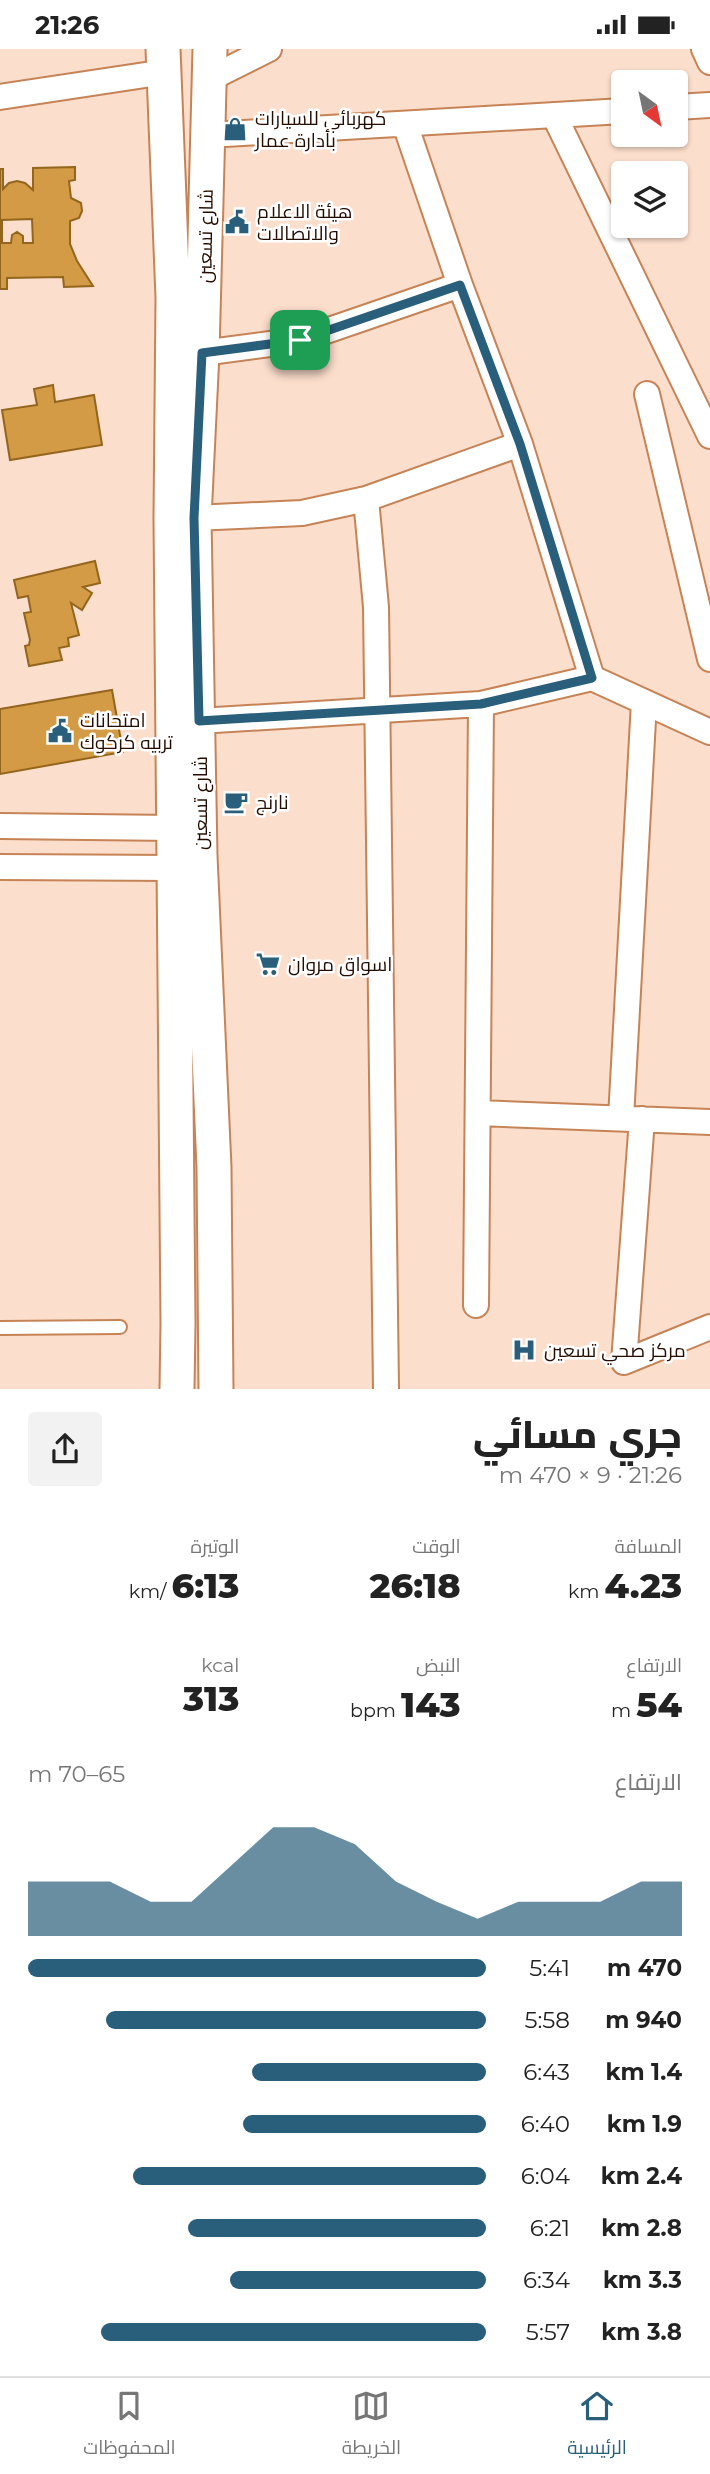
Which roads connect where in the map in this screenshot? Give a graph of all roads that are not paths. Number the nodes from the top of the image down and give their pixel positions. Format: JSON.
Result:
{"nodes":[{"id":1,"x":269,"y":49,"type":"edge"},
{"id":2,"x":704,"y":49,"type":"edge"},
{"id":3,"x":164,"y":61,"type":"edge"},
{"id":4,"x":710,"y":62,"type":"edge"},
{"id":5,"x":209,"y":64,"type":"edge"},
{"id":6,"x":0,"y":97,"type":"edge"},
{"id":7,"x":710,"y":105,"type":"edge"},
{"id":8,"x":688,"y":106,"type":"edge"},
{"id":9,"x":611,"y":112,"type":"edge"},
{"id":10,"x":554,"y":115,"type":"junction"},
{"id":11,"x":405,"y":124,"type":"junction"},
{"id":12,"x":208,"y":135,"type":"junction"},
{"id":13,"x":460,"y":285,"type":"junction"},
{"id":14,"x":202,"y":353,"type":"junction"},
{"id":15,"x":647,"y":394,"type":"dead end"},
{"id":16,"x":710,"y":436,"type":"edge"},
{"id":17,"x":520,"y":444,"type":"junction"},
{"id":18,"x":366,"y":499,"type":"junction"},
{"id":19,"x":194,"y":518,"type":"junction"},
{"id":20,"x":710,"y":659,"type":"edge"},
{"id":21,"x":592,"y":678,"type":"junction"},
{"id":22,"x":644,"y":702,"type":"junction"},
{"id":23,"x":481,"y":704,"type":"junction"},
{"id":24,"x":376,"y":712,"type":"junction"},
{"id":25,"x":199,"y":721,"type":"junction"},
{"id":26,"x":710,"y":732,"type":"edge"},
{"id":27,"x":0,"y":826,"type":"edge"},
{"id":28,"x":174,"y":828,"type":"junction"},
{"id":29,"x":0,"y":867,"type":"edge"},
{"id":30,"x":173,"y":868,"type":"junction"},
{"id":31,"x":478,"y":1113,"type":"junction"},
{"id":32,"x":632,"y":1119,"type":"junction"},
{"id":33,"x":710,"y":1122,"type":"edge"},
{"id":34,"x":476,"y":1305,"type":"dead end"},
{"id":35,"x":120,"y":1327,"type":"dead end"},
{"id":36,"x":710,"y":1327,"type":"edge"},
{"id":37,"x":0,"y":1328,"type":"edge"},
{"id":38,"x":177,"y":1389,"type":"edge"},
{"id":39,"x":216,"y":1389,"type":"edge"},
{"id":40,"x":386,"y":1389,"type":"edge"}],
"edges":[{"from":1,"to":5,"type":"street"},
{"from":2,"to":4,"type":"street"},
{"from":3,"to":6,"type":"street"},
{"from":3,"to":28,"type":"main road","name":"شارع تسعين"},
{"from":5,"to":12,"type":"main road","name":"شارع تسعين"},
{"from":7,"to":8,"type":"street"},
{"from":9,"to":10,"type":"street"},
{"from":10,"to":11,"type":"street"},
{"from":10,"to":16,"type":"street"},
{"from":11,"to":12,"type":"street"},
{"from":11,"to":13,"type":"street"},
{"from":12,"to":14,"type":"main road","name":"شارع تسعين"},
{"from":13,"to":14,"type":"street"},
{"from":13,"to":17,"type":"street"},
{"from":14,"to":19,"type":"main road","name":"شارع تسعين"},
{"from":15,"to":20,"type":"street"},
{"from":17,"to":18,"type":"street"},
{"from":17,"to":21,"type":"street"},
{"from":18,"to":19,"type":"street"},
{"from":18,"to":24,"type":"street"},
{"from":19,"to":25,"type":"main road","name":"شارع تسعين"},
{"from":21,"to":22,"type":"street"},
{"from":21,"to":23,"type":"street"},
{"from":22,"to":26,"type":"street"},
{"from":22,"to":32,"type":"street"},
{"from":23,"to":24,"type":"street"},
{"from":23,"to":31,"type":"street"},
{"from":24,"to":25,"type":"street"},
{"from":24,"to":40,"type":"street"},
{"from":25,"to":39,"type":"main road","name":"شارع تسعين"},
{"from":27,"to":28,"type":"street"},
{"from":28,"to":30,"type":"main road","name":"شارع تسعين"},
{"from":29,"to":30,"type":"street"},
{"from":30,"to":38,"type":"main road","name":"شارع تسعين"},
{"from":31,"to":32,"type":"street"},
{"from":31,"to":34,"type":"street"},
{"from":32,"to":33,"type":"street"},
{"from":32,"to":36,"type":"street"},
{"from":35,"to":37,"type":"lane"}]}
